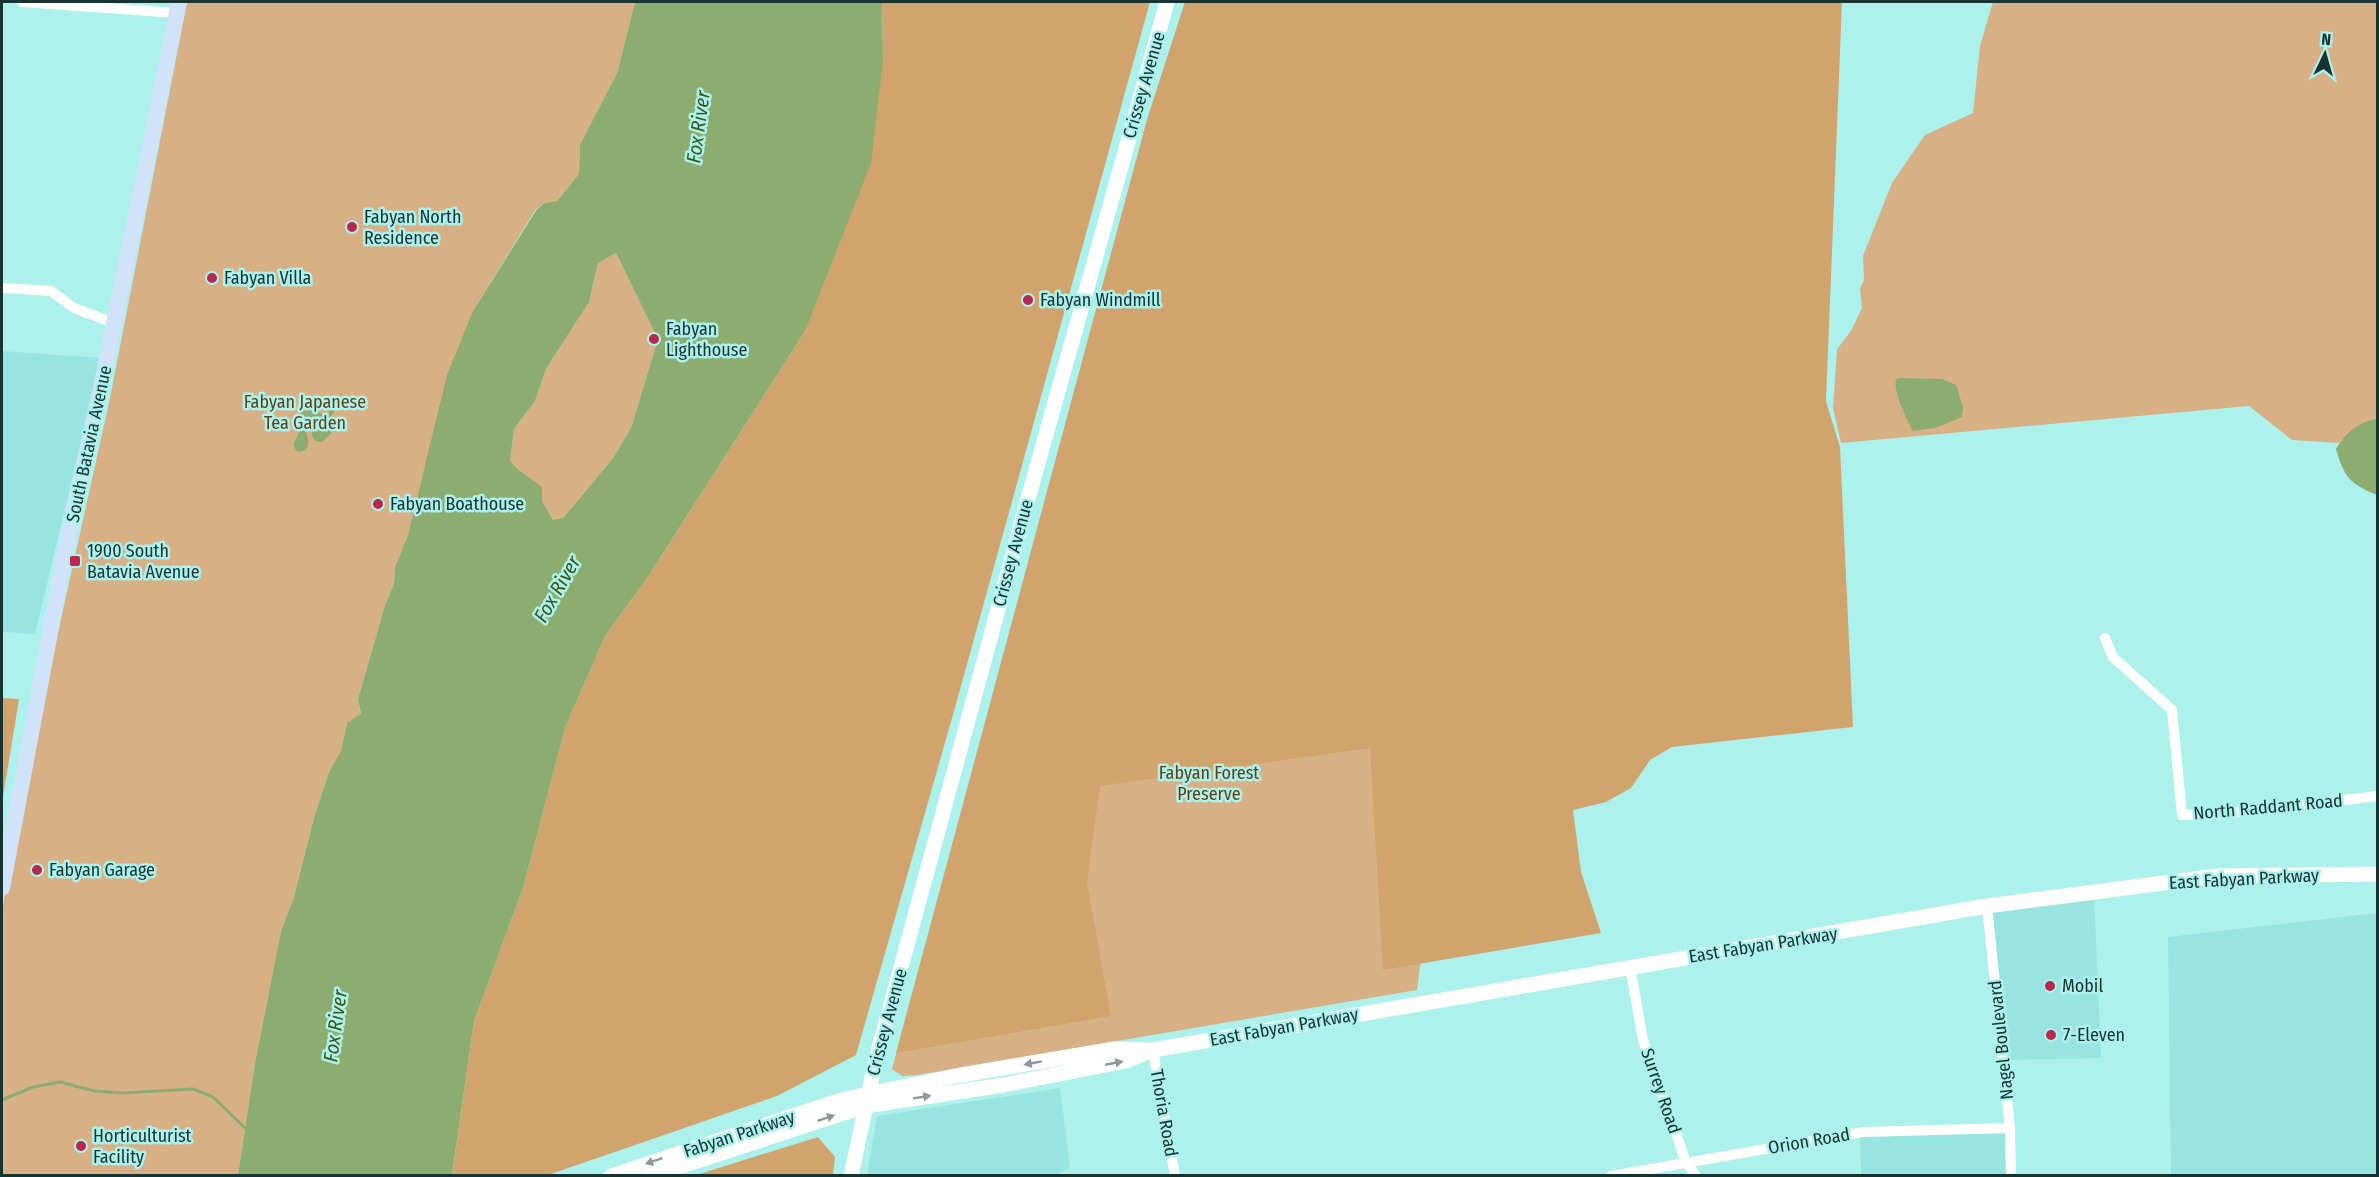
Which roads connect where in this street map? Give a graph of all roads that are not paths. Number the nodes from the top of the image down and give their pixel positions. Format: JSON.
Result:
{"nodes":[{"id":1,"x":22,"y":2,"type":"edge"},
{"id":2,"x":1167,"y":2,"type":"edge"},
{"id":3,"x":178,"y":7,"type":"edge"},
{"id":4,"x":2,"y":288,"type":"edge"},
{"id":5,"x":114,"y":323,"type":"junction"},
{"id":6,"x":2106,"y":638,"type":"dead end"},
{"id":7,"x":2378,"y":796,"type":"edge"},
{"id":8,"x":2378,"y":874,"type":"edge"},
{"id":9,"x":2,"y":888,"type":"edge"},
{"id":10,"x":1987,"y":906,"type":"junction"},
{"id":11,"x":1630,"y":967,"type":"junction"},
{"id":12,"x":1153,"y":1050,"type":"junction"},
{"id":13,"x":866,"y":1100,"type":"junction"},
{"id":14,"x":2010,"y":1128,"type":"junction"},
{"id":15,"x":700,"y":1153,"type":"junction"},
{"id":16,"x":1686,"y":1162,"type":"junction"},
{"id":17,"x":611,"y":1176,"type":"edge"},
{"id":18,"x":651,"y":1176,"type":"edge"},
{"id":19,"x":851,"y":1176,"type":"edge"},
{"id":20,"x":1175,"y":1176,"type":"edge"},
{"id":21,"x":1611,"y":1176,"type":"edge"},
{"id":22,"x":1696,"y":1176,"type":"edge"},
{"id":23,"x":2011,"y":1176,"type":"edge"}],
"edges":[{"from":1,"to":3,"type":"street"},
{"from":2,"to":13,"type":"main road","name":"Crissey Avenue"},
{"from":3,"to":5,"type":"main road","name":"South Batavia Avenue"},
{"from":4,"to":5,"type":"street"},
{"from":5,"to":9,"type":"main road","name":"South Batavia Avenue"},
{"from":6,"to":7,"type":"street","name":"North Raddant Road"},
{"from":8,"to":10,"type":"main road","name":"East Fabyan Parkway"},
{"from":10,"to":11,"type":"main road","name":"East Fabyan Parkway"},
{"from":10,"to":14,"type":"street","name":"Nagel Boulevard"},
{"from":11,"to":12,"type":"main road","name":"East Fabyan Parkway"},
{"from":11,"to":16,"type":"street","name":"Surrey Road"},
{"from":12,"to":13,"type":"main road","name":"East Fabyan Parkway"},
{"from":12,"to":20,"type":"street","name":"Thoria Road"},
{"from":13,"to":15,"type":"main road","name":"Fabyan Parkway"},
{"from":13,"to":19,"type":"main road","name":"Crissey Avenue"},
{"from":14,"to":16,"type":"street","name":"Orion Road"},
{"from":14,"to":23,"type":"street","name":"Nagel Boulevard"},
{"from":15,"to":17,"type":"main road","name":"Fabyan Parkway","one_way":true},
{"from":15,"to":18,"type":"main road","name":"Fabyan Parkway"},
{"from":16,"to":21,"type":"street","name":"Orion Road"},
{"from":16,"to":22,"type":"street","name":"Surrey Road"}]}
